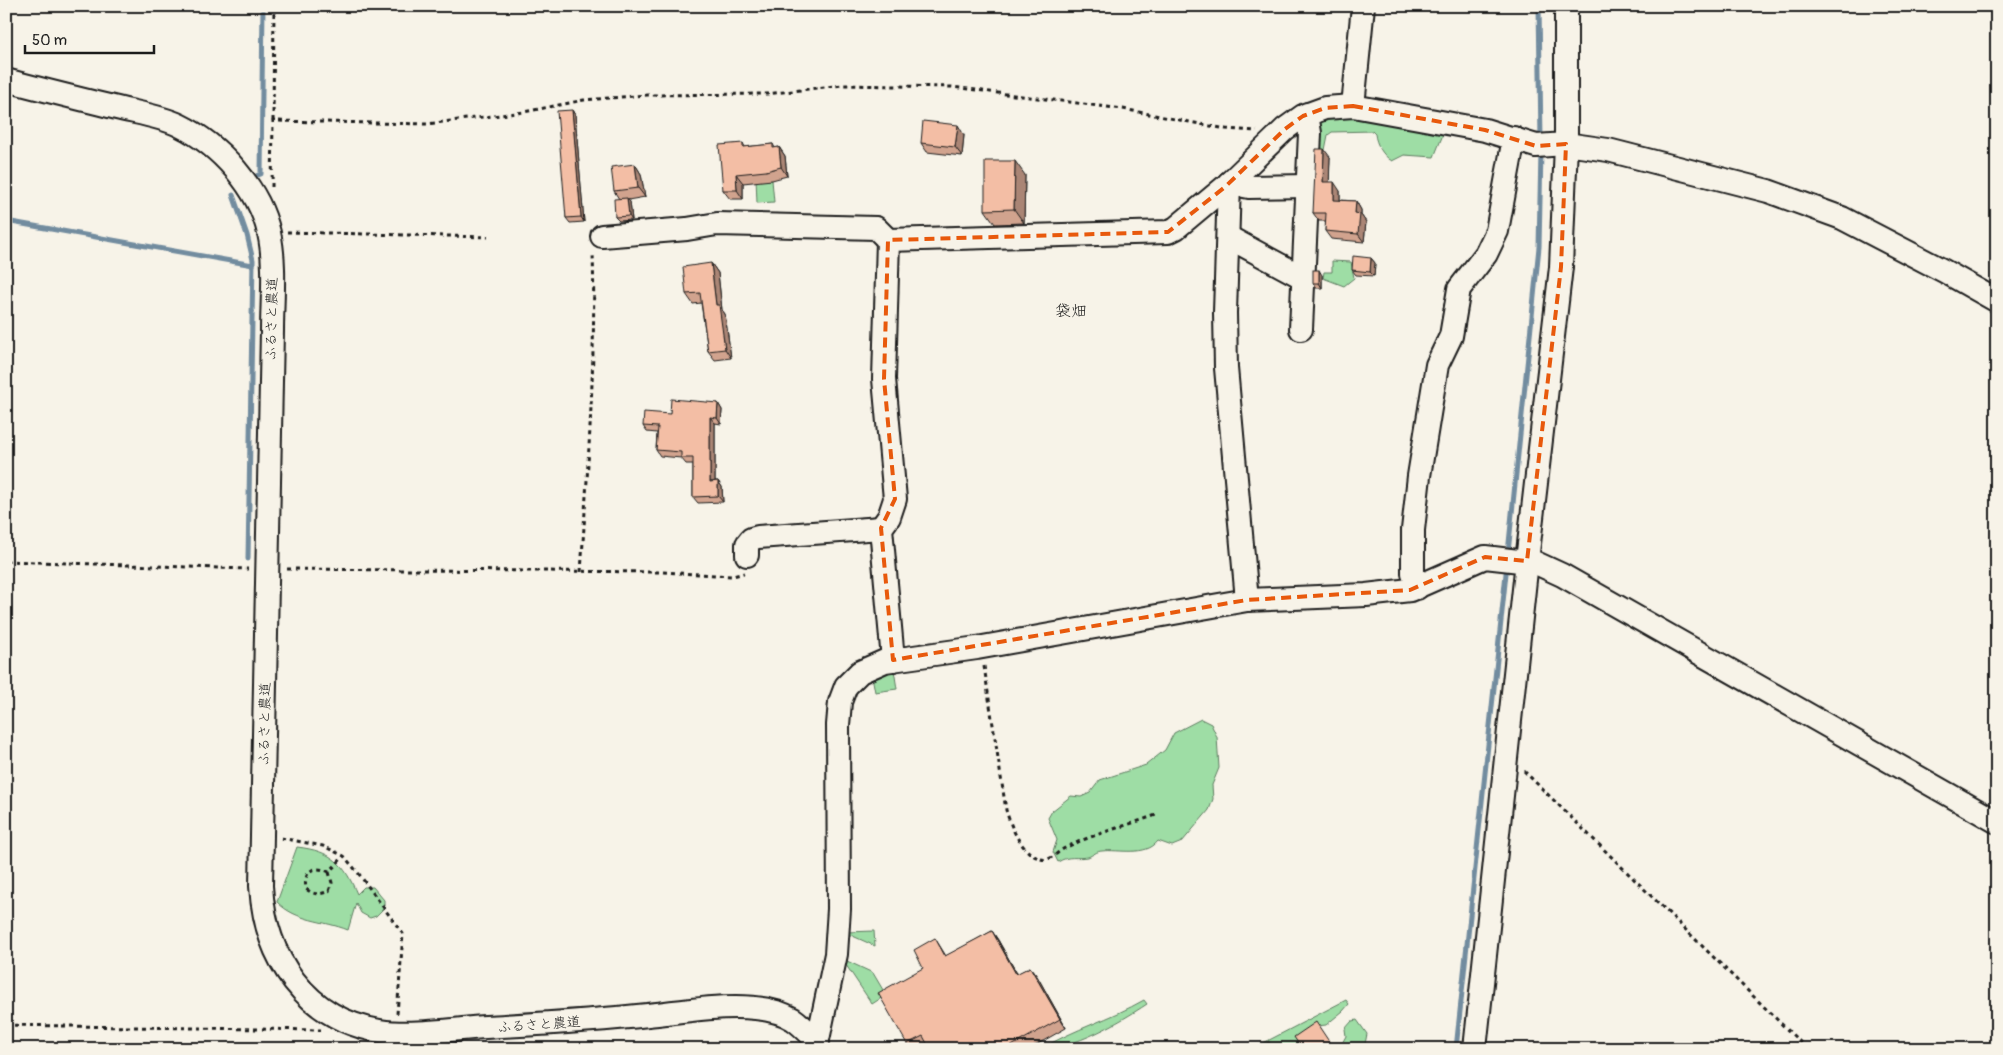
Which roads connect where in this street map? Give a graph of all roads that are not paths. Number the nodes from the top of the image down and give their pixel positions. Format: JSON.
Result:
{"nodes":[{"id":1,"x":1363,"y":6,"type":"edge"},
{"id":2,"x":1566,"y":6,"type":"edge"},
{"id":3,"x":6,"y":80,"type":"edge"},
{"id":4,"x":1353,"y":106,"type":"junction"},
{"id":5,"x":1307,"y":114,"type":"junction"},
{"id":6,"x":1514,"y":138,"type":"junction"},
{"id":7,"x":1550,"y":145,"type":"junction"},
{"id":8,"x":1229,"y":183,"type":"junction"},
{"id":9,"x":1307,"y":186,"type":"junction"},
{"id":10,"x":602,"y":236,"type":"road end"},
{"id":11,"x":1228,"y":237,"type":"junction"},
{"id":12,"x":888,"y":240,"type":"junction"},
{"id":13,"x":1304,"y":278,"type":"junction"},
{"id":14,"x":1997,"y":301,"type":"edge"},
{"id":15,"x":1301,"y":329,"type":"dead end"},
{"id":16,"x":881,"y":528,"type":"junction"},
{"id":17,"x":747,"y":555,"type":"road end"},
{"id":18,"x":1515,"y":560,"type":"junction"},
{"id":19,"x":1417,"y":588,"type":"junction"},
{"id":20,"x":1247,"y":600,"type":"junction"},
{"id":21,"x":893,"y":660,"type":"junction"},
{"id":22,"x":1997,"y":822,"type":"edge"},
{"id":23,"x":817,"y":1046,"type":"edge"},
{"id":24,"x":1475,"y":1049,"type":"edge"}],
"edges":[{"from":1,"to":4,"type":"street"},
{"from":2,"to":7,"type":"street"},
{"from":3,"to":23,"type":"street","name":"ふるさと農道"},
{"from":4,"to":5,"type":"street"},
{"from":4,"to":6,"type":"street"},
{"from":5,"to":8,"type":"street"},
{"from":5,"to":9,"type":"street"},
{"from":6,"to":7,"type":"street"},
{"from":6,"to":19,"type":"street"},
{"from":7,"to":14,"type":"street"},
{"from":7,"to":18,"type":"street"},
{"from":8,"to":9,"type":"street"},
{"from":8,"to":11,"type":"street"},
{"from":8,"to":12,"type":"street"},
{"from":9,"to":13,"type":"street"},
{"from":10,"to":12,"type":"street"},
{"from":11,"to":13,"type":"street"},
{"from":11,"to":20,"type":"street"},
{"from":12,"to":16,"type":"street"},
{"from":13,"to":15,"type":"street"},
{"from":16,"to":17,"type":"street"},
{"from":16,"to":21,"type":"street"},
{"from":18,"to":19,"type":"street"},
{"from":18,"to":22,"type":"street"},
{"from":18,"to":24,"type":"street"},
{"from":19,"to":20,"type":"street"},
{"from":20,"to":21,"type":"street"},
{"from":21,"to":23,"type":"street"}]}
